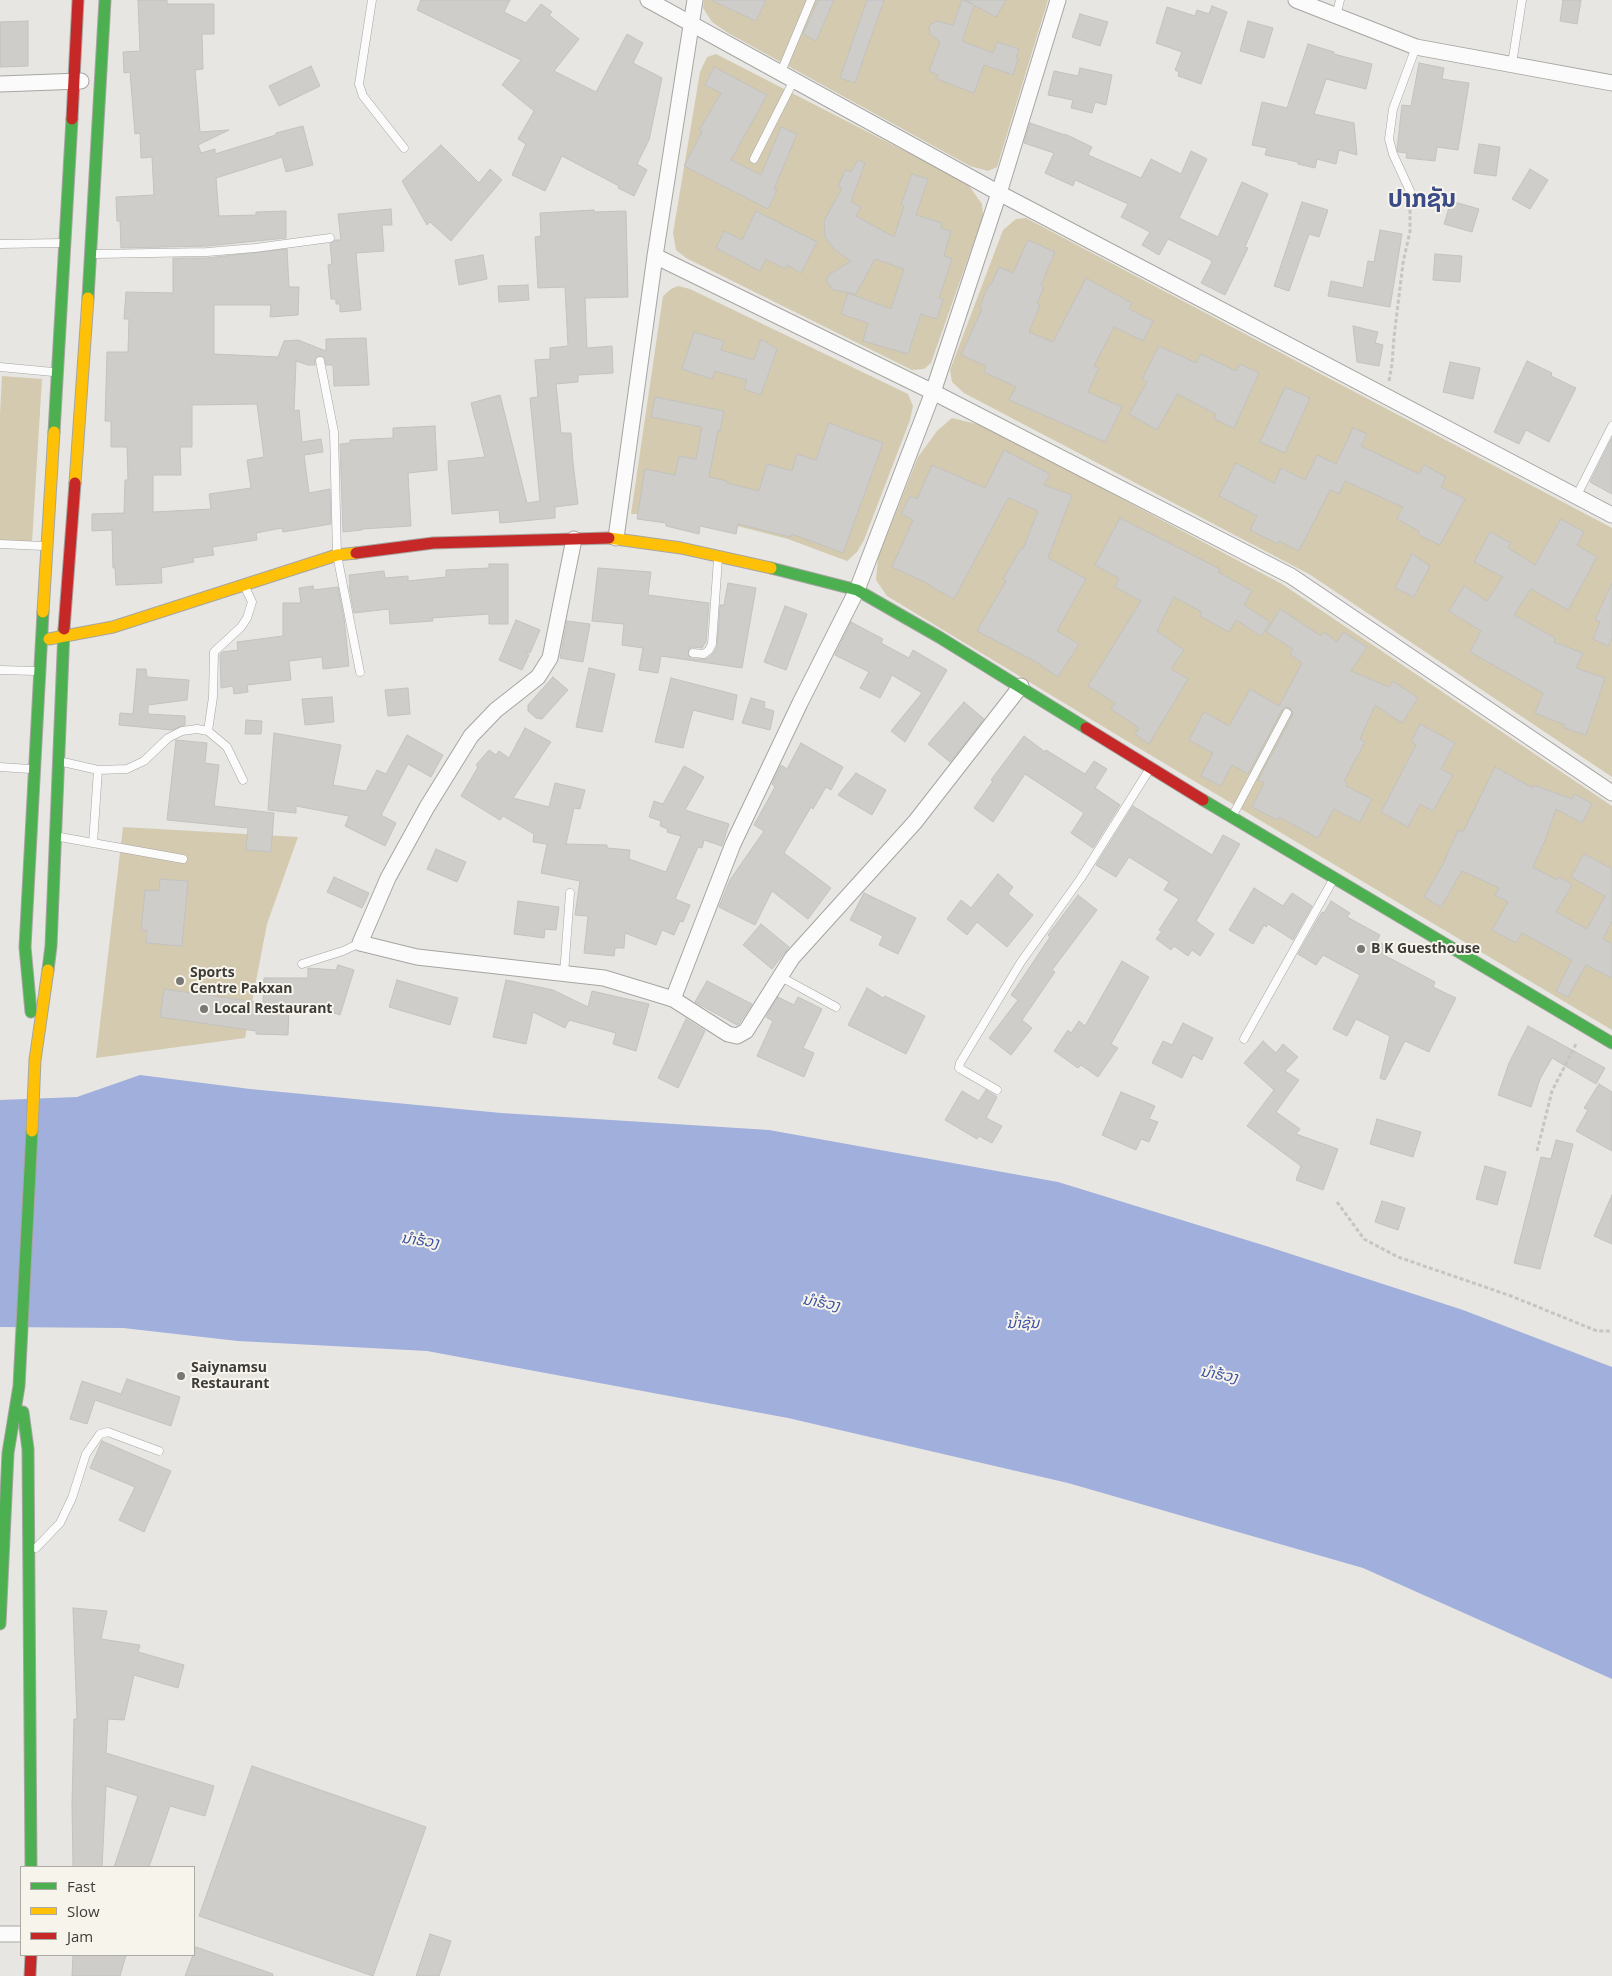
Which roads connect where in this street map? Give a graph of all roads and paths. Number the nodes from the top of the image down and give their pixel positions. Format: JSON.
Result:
{"nodes":[{"id":1,"x":78,"y":0,"type":"edge"},
{"id":2,"x":105,"y":0,"type":"edge"},
{"id":3,"x":372,"y":0,"type":"edge"},
{"id":4,"x":648,"y":0,"type":"edge"},
{"id":5,"x":695,"y":0,"type":"edge"},
{"id":6,"x":811,"y":0,"type":"edge"},
{"id":7,"x":1058,"y":0,"type":"edge"},
{"id":8,"x":1296,"y":0,"type":"edge"},
{"id":9,"x":1340,"y":0,"type":"edge"},
{"id":10,"x":1522,"y":0,"type":"edge"},
{"id":11,"x":1336,"y":16,"type":"junction"},
{"id":12,"x":692,"y":23,"type":"junction"},
{"id":13,"x":1416,"y":47,"type":"junction"},
{"id":14,"x":1512,"y":64,"type":"junction"},
{"id":15,"x":787,"y":76,"type":"junction"},
{"id":16,"x":102,"y":79,"type":"junction"},
{"id":17,"x":74,"y":82,"type":"junction"},
{"id":18,"x":1612,"y":83,"type":"edge"},
{"id":19,"x":0,"y":84,"type":"edge"},
{"id":20,"x":404,"y":148,"type":"dead end"},
{"id":21,"x":754,"y":159,"type":"dead end"},
{"id":22,"x":1410,"y":191,"type":"joint"},
{"id":23,"x":999,"y":194,"type":"junction"},
{"id":24,"x":330,"y":238,"type":"dead end"},
{"id":25,"x":66,"y":243,"type":"junction"},
{"id":26,"x":0,"y":244,"type":"edge"},
{"id":27,"x":91,"y":254,"type":"junction"},
{"id":28,"x":655,"y":256,"type":"junction"},
{"id":29,"x":320,"y":361,"type":"dead end"},
{"id":30,"x":0,"y":367,"type":"edge"},
{"id":31,"x":70,"y":374,"type":"junction"},
{"id":32,"x":933,"y":392,"type":"junction"},
{"id":33,"x":1386,"y":396,"type":"junction"},
{"id":34,"x":1612,"y":426,"type":"edge"},
{"id":35,"x":1576,"y":497,"type":"junction"},
{"id":36,"x":1612,"y":516,"type":"edge"},
{"id":37,"x":574,"y":538,"type":"junction"},
{"id":38,"x":616,"y":538,"type":"junction"},
{"id":39,"x":0,"y":544,"type":"edge"},
{"id":40,"x":47,"y":546,"type":"junction"},
{"id":41,"x":337,"y":555,"type":"junction"},
{"id":42,"x":718,"y":557,"type":"junction"},
{"id":43,"x":244,"y":586,"type":"junction"},
{"id":44,"x":857,"y":590,"type":"junction"},
{"id":45,"x":64,"y":636,"type":"junction"},
{"id":46,"x":41,"y":641,"type":"junction"},
{"id":47,"x":693,"y":653,"type":"dead end"},
{"id":48,"x":0,"y":670,"type":"edge"},
{"id":49,"x":40,"y":671,"type":"junction"},
{"id":50,"x":360,"y":672,"type":"dead end"},
{"id":51,"x":1021,"y":686,"type":"junction"},
{"id":52,"x":1286,"y":713,"type":"dead end"},
{"id":53,"x":208,"y":731,"type":"junction"},
{"id":54,"x":59,"y":761,"type":"junction"},
{"id":55,"x":0,"y":767,"type":"edge"},
{"id":56,"x":1150,"y":768,"type":"junction"},
{"id":57,"x":35,"y":769,"type":"junction"},
{"id":58,"x":98,"y":770,"type":"junction"},
{"id":59,"x":243,"y":780,"type":"dead end"},
{"id":60,"x":1612,"y":793,"type":"edge"},
{"id":61,"x":1232,"y":816,"type":"junction"},
{"id":62,"x":43,"y":834,"type":"junction"},
{"id":63,"x":93,"y":843,"type":"junction"},
{"id":64,"x":183,"y":859,"type":"dead end"},
{"id":65,"x":1334,"y":878,"type":"junction"},
{"id":66,"x":570,"y":893,"type":"dead end"},
{"id":67,"x":360,"y":943,"type":"junction"},
{"id":68,"x":302,"y":964,"type":"dead end"},
{"id":69,"x":564,"y":974,"type":"junction"},
{"id":70,"x":781,"y":977,"type":"junction"},
{"id":71,"x":673,"y":999,"type":"junction"},
{"id":72,"x":836,"y":1007,"type":"dead end"},
{"id":73,"x":1585,"y":1028,"type":"junction"},
{"id":74,"x":1244,"y":1039,"type":"dead end"},
{"id":75,"x":1612,"y":1043,"type":"edge"},
{"id":76,"x":35,"y":1060,"type":"junction"},
{"id":77,"x":997,"y":1090,"type":"dead end"},
{"id":78,"x":1537,"y":1151,"type":"dead end"},
{"id":79,"x":1337,"y":1202,"type":"dead end"},
{"id":80,"x":1612,"y":1331,"type":"edge"},
{"id":81,"x":18,"y":1386,"type":"junction"},
{"id":82,"x":159,"y":1451,"type":"dead end"},
{"id":83,"x":29,"y":1555,"type":"junction"},
{"id":84,"x":0,"y":1578,"type":"edge"},
{"id":85,"x":0,"y":1624,"type":"edge"},
{"id":86,"x":31,"y":1866,"type":"edge"},
{"id":87,"x":0,"y":1934,"type":"edge"},
{"id":88,"x":20,"y":1934,"type":"edge"},
{"id":89,"x":31,"y":1956,"type":"edge"},
{"id":90,"x":30,"y":1976,"type":"edge"}],
"edges":[{"from":1,"to":17,"type":"main road"},
{"from":2,"to":16,"type":"main road"},
{"from":3,"to":20,"type":"lane"},
{"from":4,"to":12,"type":"street"},
{"from":5,"to":12,"type":"street"},
{"from":6,"to":15,"type":"lane"},
{"from":7,"to":23,"type":"street"},
{"from":8,"to":11,"type":"street"},
{"from":9,"to":11,"type":"lane"},
{"from":10,"to":14,"type":"lane"},
{"from":11,"to":13,"type":"street"},
{"from":12,"to":15,"type":"street"},
{"from":12,"to":28,"type":"street"},
{"from":13,"to":14,"type":"street"},
{"from":13,"to":22,"type":"lane"},
{"from":14,"to":18,"type":"street"},
{"from":15,"to":21,"type":"lane"},
{"from":15,"to":23,"type":"street"},
{"from":16,"to":17,"type":"street"},
{"from":16,"to":27,"type":"main road"},
{"from":17,"to":19,"type":"street"},
{"from":17,"to":25,"type":"main road"},
{"from":22,"to":33,"type":"path"},
{"from":23,"to":32,"type":"street"},
{"from":23,"to":33,"type":"street"},
{"from":24,"to":27,"type":"lane"},
{"from":25,"to":26,"type":"lane"},
{"from":25,"to":31,"type":"main road"},
{"from":27,"to":31,"type":"main road"},
{"from":28,"to":32,"type":"street"},
{"from":28,"to":38,"type":"street"},
{"from":29,"to":41,"type":"lane"},
{"from":30,"to":31,"type":"lane"},
{"from":31,"to":40,"type":"main road"},
{"from":31,"to":45,"type":"main road"},
{"from":32,"to":44,"type":"street"},
{"from":32,"to":60,"type":"street"},
{"from":33,"to":35,"type":"street"},
{"from":34,"to":35,"type":"lane"},
{"from":35,"to":36,"type":"street"},
{"from":37,"to":38,"type":"main road"},
{"from":37,"to":41,"type":"main road"},
{"from":37,"to":67,"type":"street"},
{"from":38,"to":42,"type":"main road"},
{"from":39,"to":40,"type":"lane"},
{"from":40,"to":46,"type":"main road"},
{"from":41,"to":43,"type":"main road"},
{"from":41,"to":50,"type":"lane"},
{"from":42,"to":44,"type":"main road"},
{"from":42,"to":47,"type":"lane"},
{"from":43,"to":45,"type":"main road"},
{"from":43,"to":53,"type":"lane"},
{"from":44,"to":51,"type":"main road"},
{"from":44,"to":71,"type":"street"},
{"from":45,"to":46,"type":"main road"},
{"from":45,"to":54,"type":"main road"},
{"from":46,"to":49,"type":"main road"},
{"from":48,"to":49,"type":"lane"},
{"from":49,"to":57,"type":"main road"},
{"from":51,"to":56,"type":"main road"},
{"from":51,"to":70,"type":"street"},
{"from":52,"to":61,"type":"lane"},
{"from":53,"to":58,"type":"lane"},
{"from":53,"to":59,"type":"lane"},
{"from":54,"to":58,"type":"lane"},
{"from":54,"to":62,"type":"main road"},
{"from":55,"to":57,"type":"lane"},
{"from":56,"to":61,"type":"main road"},
{"from":56,"to":77,"type":"lane"},
{"from":57,"to":62,"type":"main road"},
{"from":58,"to":63,"type":"lane"},
{"from":61,"to":65,"type":"main road"},
{"from":62,"to":63,"type":"lane"},
{"from":62,"to":76,"type":"main road"},
{"from":62,"to":76,"type":"main road"},
{"from":63,"to":64,"type":"lane"},
{"from":65,"to":73,"type":"main road"},
{"from":65,"to":74,"type":"lane"},
{"from":66,"to":69,"type":"lane"},
{"from":67,"to":68,"type":"lane"},
{"from":67,"to":69,"type":"street"},
{"from":69,"to":71,"type":"street"},
{"from":70,"to":71,"type":"street"},
{"from":70,"to":72,"type":"lane"},
{"from":73,"to":75,"type":"main road"},
{"from":73,"to":78,"type":"path"},
{"from":76,"to":81,"type":"main road"},
{"from":79,"to":80,"type":"path"},
{"from":81,"to":83,"type":"main road"},
{"from":81,"to":84,"type":"main road"},
{"from":82,"to":83,"type":"lane"},
{"from":83,"to":86,"type":"main road"},
{"from":84,"to":85,"type":"main road"},
{"from":87,"to":88,"type":"street"},
{"from":89,"to":90,"type":"main road"}]}
